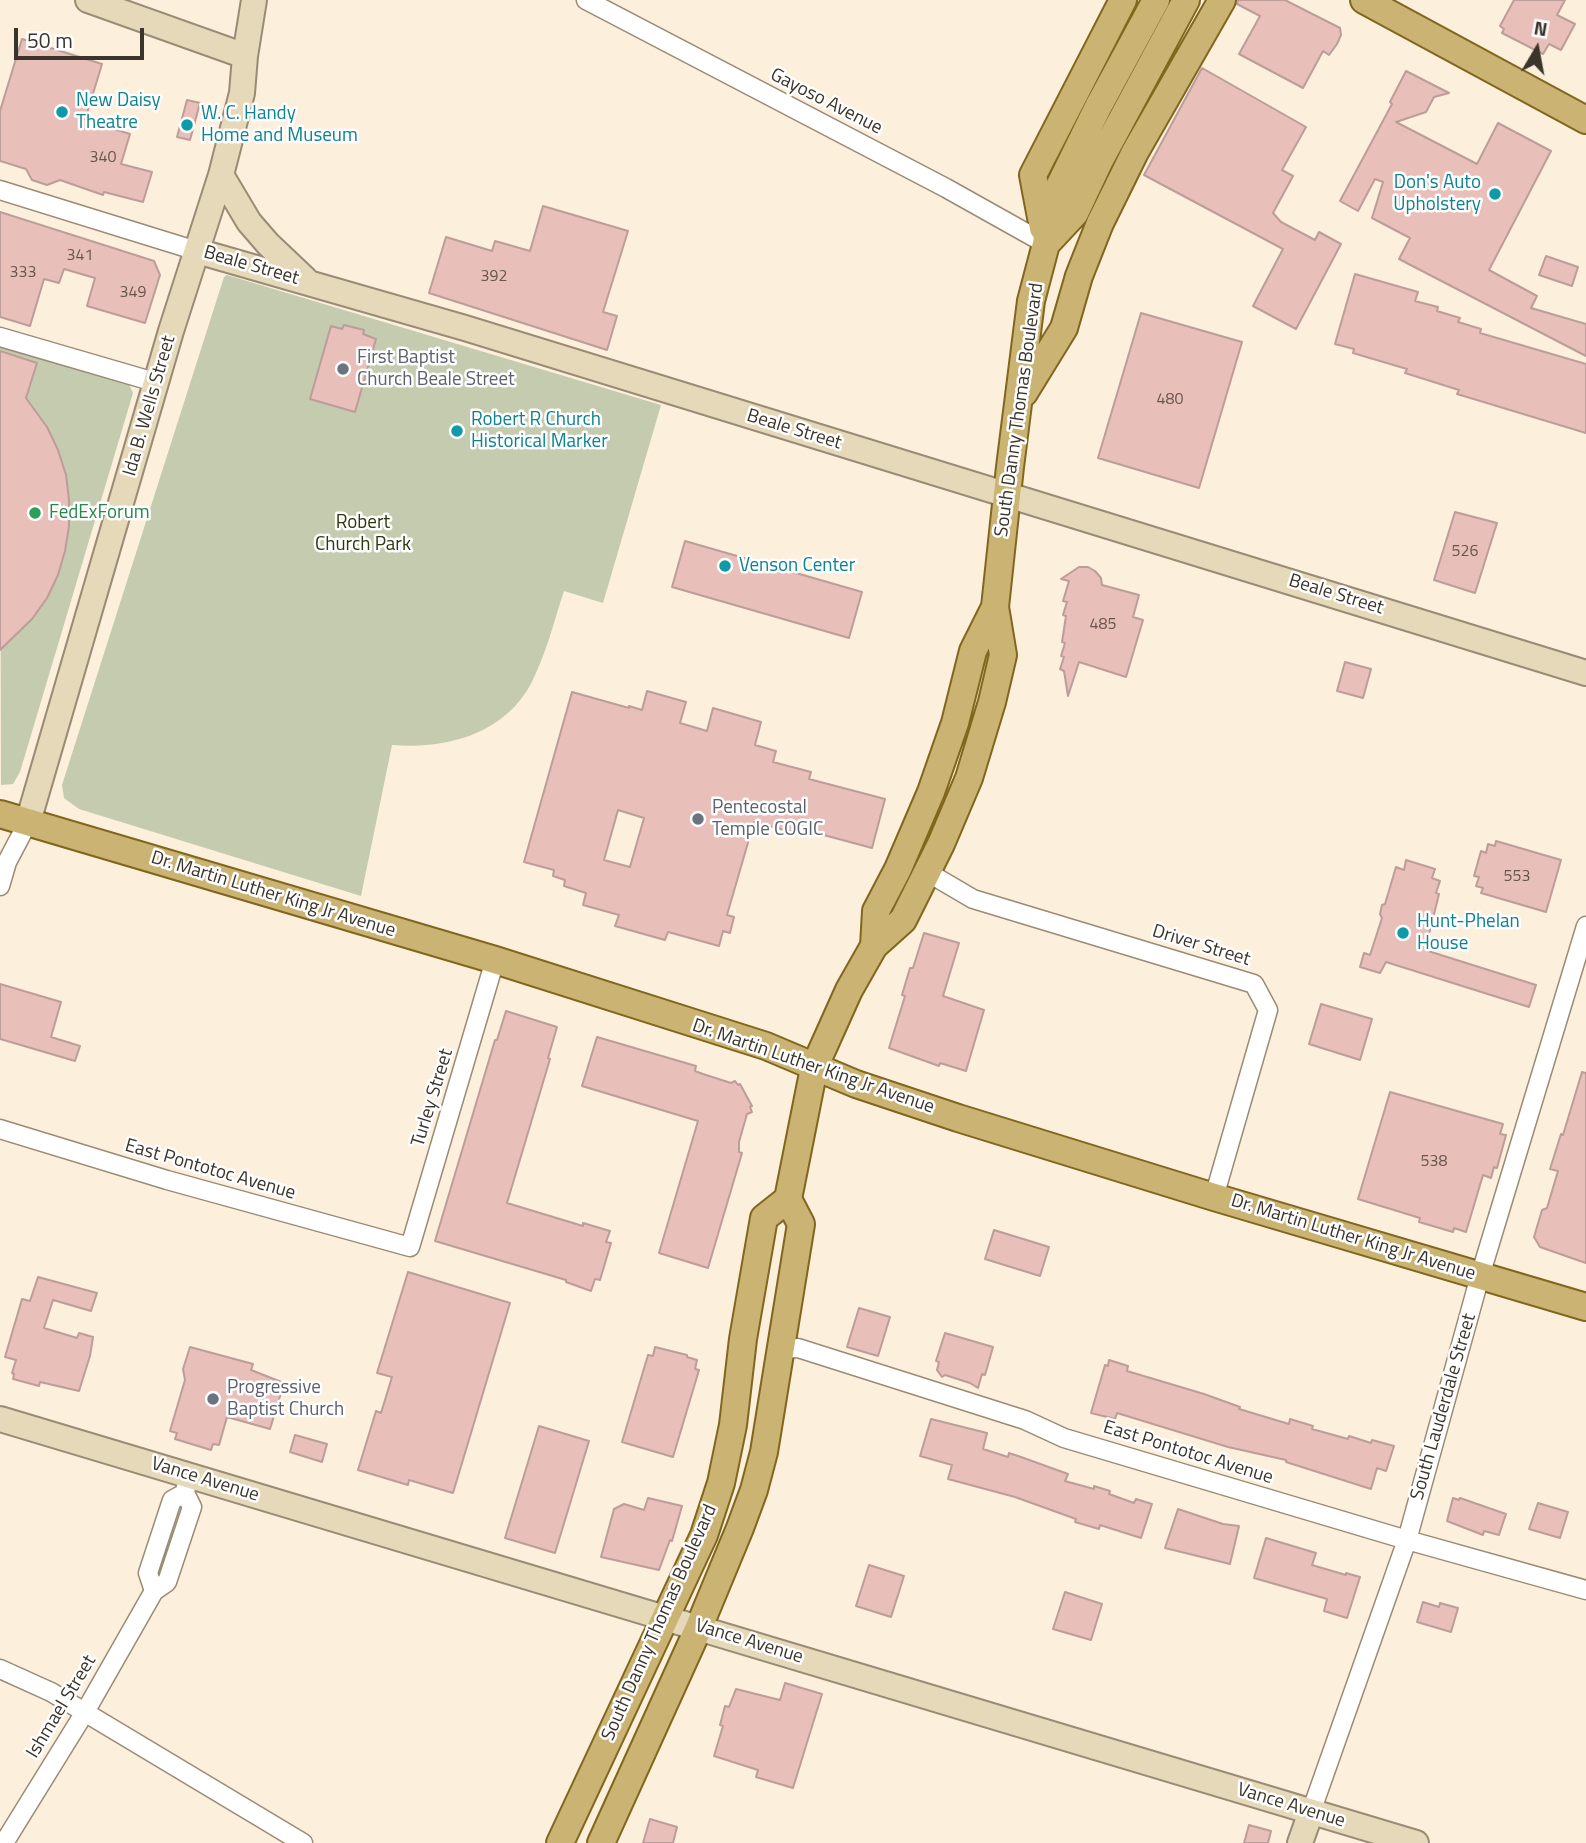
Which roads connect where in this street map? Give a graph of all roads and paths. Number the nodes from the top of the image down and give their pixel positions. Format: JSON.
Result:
{"nodes":[{"id":1,"x":88,"y":0,"type":"edge"},
{"id":2,"x":254,"y":0,"type":"edge"},
{"id":3,"x":586,"y":0,"type":"edge"},
{"id":4,"x":1123,"y":0,"type":"edge"},
{"id":5,"x":1156,"y":0,"type":"edge"},
{"id":6,"x":1186,"y":0,"type":"edge"},
{"id":7,"x":1222,"y":0,"type":"edge"},
{"id":8,"x":1364,"y":0,"type":"edge"},
{"id":9,"x":245,"y":56,"type":"junction"},
{"id":10,"x":1586,"y":120,"type":"edge"},
{"id":11,"x":220,"y":175,"type":"junction"},
{"id":12,"x":0,"y":190,"type":"edge"},
{"id":13,"x":1046,"y":244,"type":"junction"},
{"id":14,"x":197,"y":251,"type":"junction"},
{"id":15,"x":308,"y":282,"type":"junction"},
{"id":16,"x":0,"y":337,"type":"edge"},
{"id":17,"x":158,"y":383,"type":"junction"},
{"id":18,"x":1018,"y":404,"type":"junction"},
{"id":19,"x":1007,"y":495,"type":"junction"},
{"id":20,"x":995,"y":607,"type":"junction"},
{"id":21,"x":1586,"y":673,"type":"edge"},
{"id":22,"x":0,"y":814,"type":"edge"},
{"id":23,"x":28,"y":822,"type":"junction"},
{"id":24,"x":927,"y":872,"type":"junction"},
{"id":25,"x":0,"y":886,"type":"edge"},
{"id":26,"x":1586,"y":926,"type":"edge"},
{"id":27,"x":874,"y":946,"type":"junction"},
{"id":28,"x":495,"y":961,"type":"junction"},
{"id":29,"x":1579,"y":973,"type":"edge"},
{"id":30,"x":814,"y":1068,"type":"junction"},
{"id":31,"x":0,"y":1129,"type":"edge"},
{"id":32,"x":1214,"y":1197,"type":"junction"},
{"id":33,"x":788,"y":1199,"type":"junction"},
{"id":34,"x":410,"y":1247,"type":"joint"},
{"id":35,"x":1480,"y":1276,"type":"junction"},
{"id":36,"x":1586,"y":1307,"type":"edge"},
{"id":37,"x":780,"y":1349,"type":"junction"},
{"id":38,"x":0,"y":1419,"type":"edge"},
{"id":39,"x":187,"y":1484,"type":"junction"},
{"id":40,"x":1407,"y":1540,"type":"junction"},
{"id":41,"x":1586,"y":1590,"type":"edge"},
{"id":42,"x":666,"y":1617,"type":"junction"},
{"id":43,"x":699,"y":1627,"type":"junction"},
{"id":44,"x":0,"y":1669,"type":"edge"},
{"id":45,"x":85,"y":1712,"type":"junction"},
{"id":46,"x":1311,"y":1812,"type":"junction"},
{"id":47,"x":4,"y":1843,"type":"edge"},
{"id":48,"x":303,"y":1843,"type":"edge"},
{"id":49,"x":560,"y":1843,"type":"edge"},
{"id":50,"x":601,"y":1843,"type":"edge"},
{"id":51,"x":1300,"y":1843,"type":"edge"},
{"id":52,"x":1416,"y":1843,"type":"edge"}],
"edges":[{"from":1,"to":9,"type":"street"},
{"from":2,"to":9,"type":"street","name":"Ida B. Wells Street"},
{"from":3,"to":13,"type":"street","name":"Gayoso Avenue"},
{"from":4,"to":13,"type":"main road"},
{"from":5,"to":13,"type":"main road"},
{"from":6,"to":13,"type":"main road","name":"South Danny Thomas Boulevard"},
{"from":7,"to":18,"type":"main road"},
{"from":8,"to":10,"type":"main road"},
{"from":9,"to":11,"type":"street","name":"Ida B. Wells Street"},
{"from":11,"to":14,"type":"street","name":"Ida B. Wells Street"},
{"from":11,"to":15,"type":"street"},
{"from":12,"to":14,"type":"street","name":"Beale Street"},
{"from":13,"to":18,"type":"main road","name":"South Danny Thomas Boulevard"},
{"from":14,"to":15,"type":"street","name":"Beale Street"},
{"from":14,"to":17,"type":"street","name":"Ida B. Wells Street"},
{"from":15,"to":19,"type":"street","name":"Beale Street"},
{"from":16,"to":17,"type":"street"},
{"from":17,"to":23,"type":"street","name":"Ida B. Wells Street"},
{"from":18,"to":19,"type":"main road","name":"South Danny Thomas Boulevard"},
{"from":19,"to":20,"type":"main road","name":"South Danny Thomas Boulevard"},
{"from":19,"to":21,"type":"street","name":"Beale Street"},
{"from":20,"to":24,"type":"main road","name":"South Danny Thomas Boulevard"},
{"from":20,"to":27,"type":"main road","name":"South Danny Thomas Boulevard"},
{"from":22,"to":23,"type":"main road","name":"Dr. Martin Luther King Jr Avenue"},
{"from":23,"to":25,"type":"street","name":"Ida B. Wells Street"},
{"from":23,"to":28,"type":"main road","name":"Dr. Martin Luther King Jr Avenue"},
{"from":24,"to":27,"type":"main road","name":"South Danny Thomas Boulevard"},
{"from":24,"to":32,"type":"street","name":"Driver Street"},
{"from":26,"to":29,"type":"street","name":"South Lauderdale Street"},
{"from":27,"to":30,"type":"main road","name":"South Danny Thomas Boulevard"},
{"from":28,"to":30,"type":"main road","name":"Dr. Martin Luther King Jr Avenue"},
{"from":28,"to":34,"type":"street","name":"Turley Street"},
{"from":29,"to":35,"type":"street","name":"South Lauderdale Street"},
{"from":30,"to":32,"type":"main road","name":"Dr. Martin Luther King Jr Avenue"},
{"from":30,"to":33,"type":"main road","name":"South Danny Thomas Boulevard"},
{"from":31,"to":34,"type":"street","name":"East Pontotoc Avenue"},
{"from":32,"to":35,"type":"main road","name":"Dr. Martin Luther King Jr Avenue"},
{"from":33,"to":37,"type":"main road","name":"South Danny Thomas Boulevard"},
{"from":33,"to":42,"type":"main road","name":"South Danny Thomas Boulevard"},
{"from":35,"to":36,"type":"main road","name":"Dr. Martin Luther King Jr Avenue"},
{"from":35,"to":40,"type":"street","name":"South Lauderdale Street"},
{"from":37,"to":40,"type":"street","name":"East Pontotoc Avenue"},
{"from":37,"to":43,"type":"main road","name":"South Danny Thomas Boulevard"},
{"from":38,"to":39,"type":"street","name":"Vance Avenue"},
{"from":39,"to":42,"type":"street","name":"Vance Avenue"},
{"from":39,"to":45,"type":"street","name":"Ishmael Street"},
{"from":40,"to":41,"type":"street","name":"East Pontotoc Avenue"},
{"from":40,"to":46,"type":"street","name":"South Lauderdale Street"},
{"from":42,"to":43,"type":"street","name":"Vance Avenue"},
{"from":42,"to":49,"type":"main road","name":"South Danny Thomas Boulevard"},
{"from":43,"to":46,"type":"street","name":"Vance Avenue"},
{"from":43,"to":50,"type":"main road","name":"South Danny Thomas Boulevard"},
{"from":44,"to":45,"type":"street"},
{"from":45,"to":47,"type":"street","name":"Ishmael Street"},
{"from":45,"to":48,"type":"street"},
{"from":46,"to":51,"type":"street","name":"South Lauderdale Street"},
{"from":46,"to":52,"type":"street","name":"Vance Avenue"}]}
